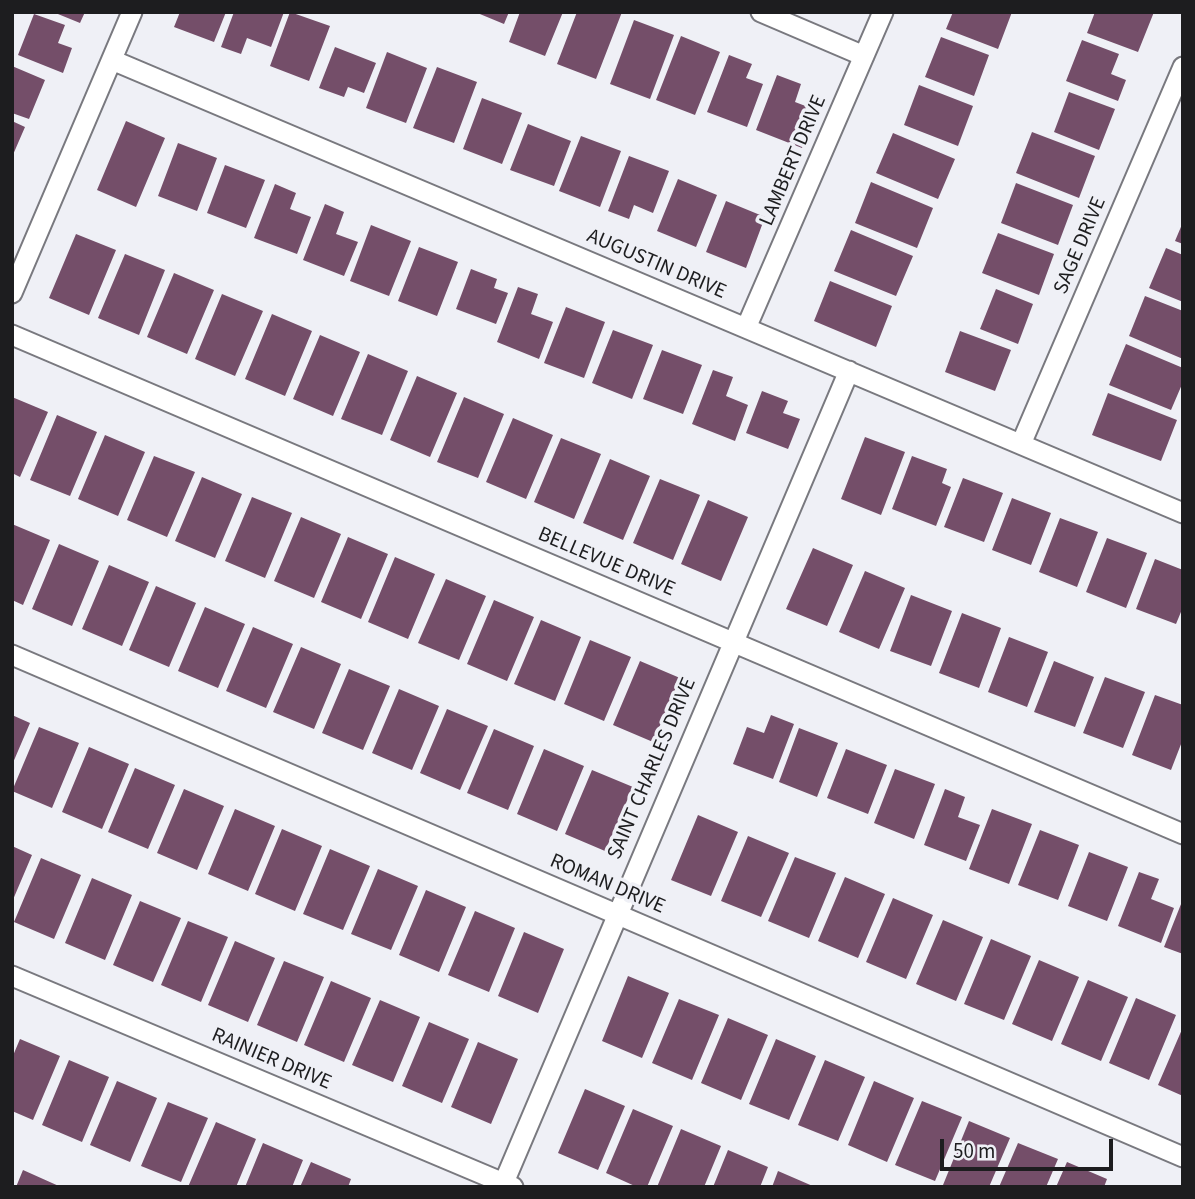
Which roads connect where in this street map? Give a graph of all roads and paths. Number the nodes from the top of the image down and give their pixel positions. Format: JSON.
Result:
{"nodes":[{"id":1,"x":132,"y":12,"type":"edge"},
{"id":2,"x":761,"y":12,"type":"edge"},
{"id":3,"x":883,"y":12,"type":"edge"},
{"id":4,"x":864,"y":56,"type":"junction"},
{"id":5,"x":112,"y":60,"type":"junction"},
{"id":6,"x":1183,"y":67,"type":"edge"},
{"id":7,"x":12,"y":293,"type":"edge"},
{"id":8,"x":747,"y":328,"type":"junction"},
{"id":9,"x":12,"y":335,"type":"edge"},
{"id":10,"x":849,"y":370,"type":"junction"},
{"id":11,"x":1021,"y":444,"type":"junction"},
{"id":12,"x":1183,"y":513,"type":"edge"},
{"id":13,"x":732,"y":642,"type":"junction"},
{"id":14,"x":12,"y":655,"type":"edge"},
{"id":15,"x":1183,"y":834,"type":"edge"},
{"id":16,"x":617,"y":914,"type":"junction"},
{"id":17,"x":12,"y":976,"type":"edge"},
{"id":18,"x":1183,"y":1157,"type":"edge"},
{"id":19,"x":506,"y":1185,"type":"edge"}],
"edges":[{"from":1,"to":5,"type":"street"},
{"from":2,"to":4,"type":"street"},
{"from":3,"to":4,"type":"street","name":"LAMBERT DRIVE"},
{"from":4,"to":8,"type":"street","name":"LAMBERT DRIVE"},
{"from":5,"to":7,"type":"street"},
{"from":5,"to":8,"type":"street","name":"AUGUSTIN DRIVE"},
{"from":6,"to":11,"type":"street","name":"SAGE DRIVE"},
{"from":8,"to":10,"type":"street","name":"AUGUSTIN DRIVE"},
{"from":9,"to":13,"type":"street","name":"BELLEVUE DRIVE"},
{"from":10,"to":11,"type":"street","name":"AUGUSTIN DRIVE"},
{"from":10,"to":13,"type":"street","name":"SAINT CHARLES DRIVE"},
{"from":11,"to":12,"type":"street","name":"AUGUSTIN DRIVE"},
{"from":13,"to":15,"type":"street","name":"BELLEVUE DRIVE"},
{"from":13,"to":16,"type":"street","name":"SAINT CHARLES DRIVE"},
{"from":14,"to":16,"type":"street","name":"ROMAN DRIVE"},
{"from":16,"to":18,"type":"street","name":"ROMAN DRIVE"},
{"from":16,"to":19,"type":"street","name":"SAINT CHARLES DRIVE"},
{"from":17,"to":19,"type":"street","name":"RAINIER DRIVE"}]}
